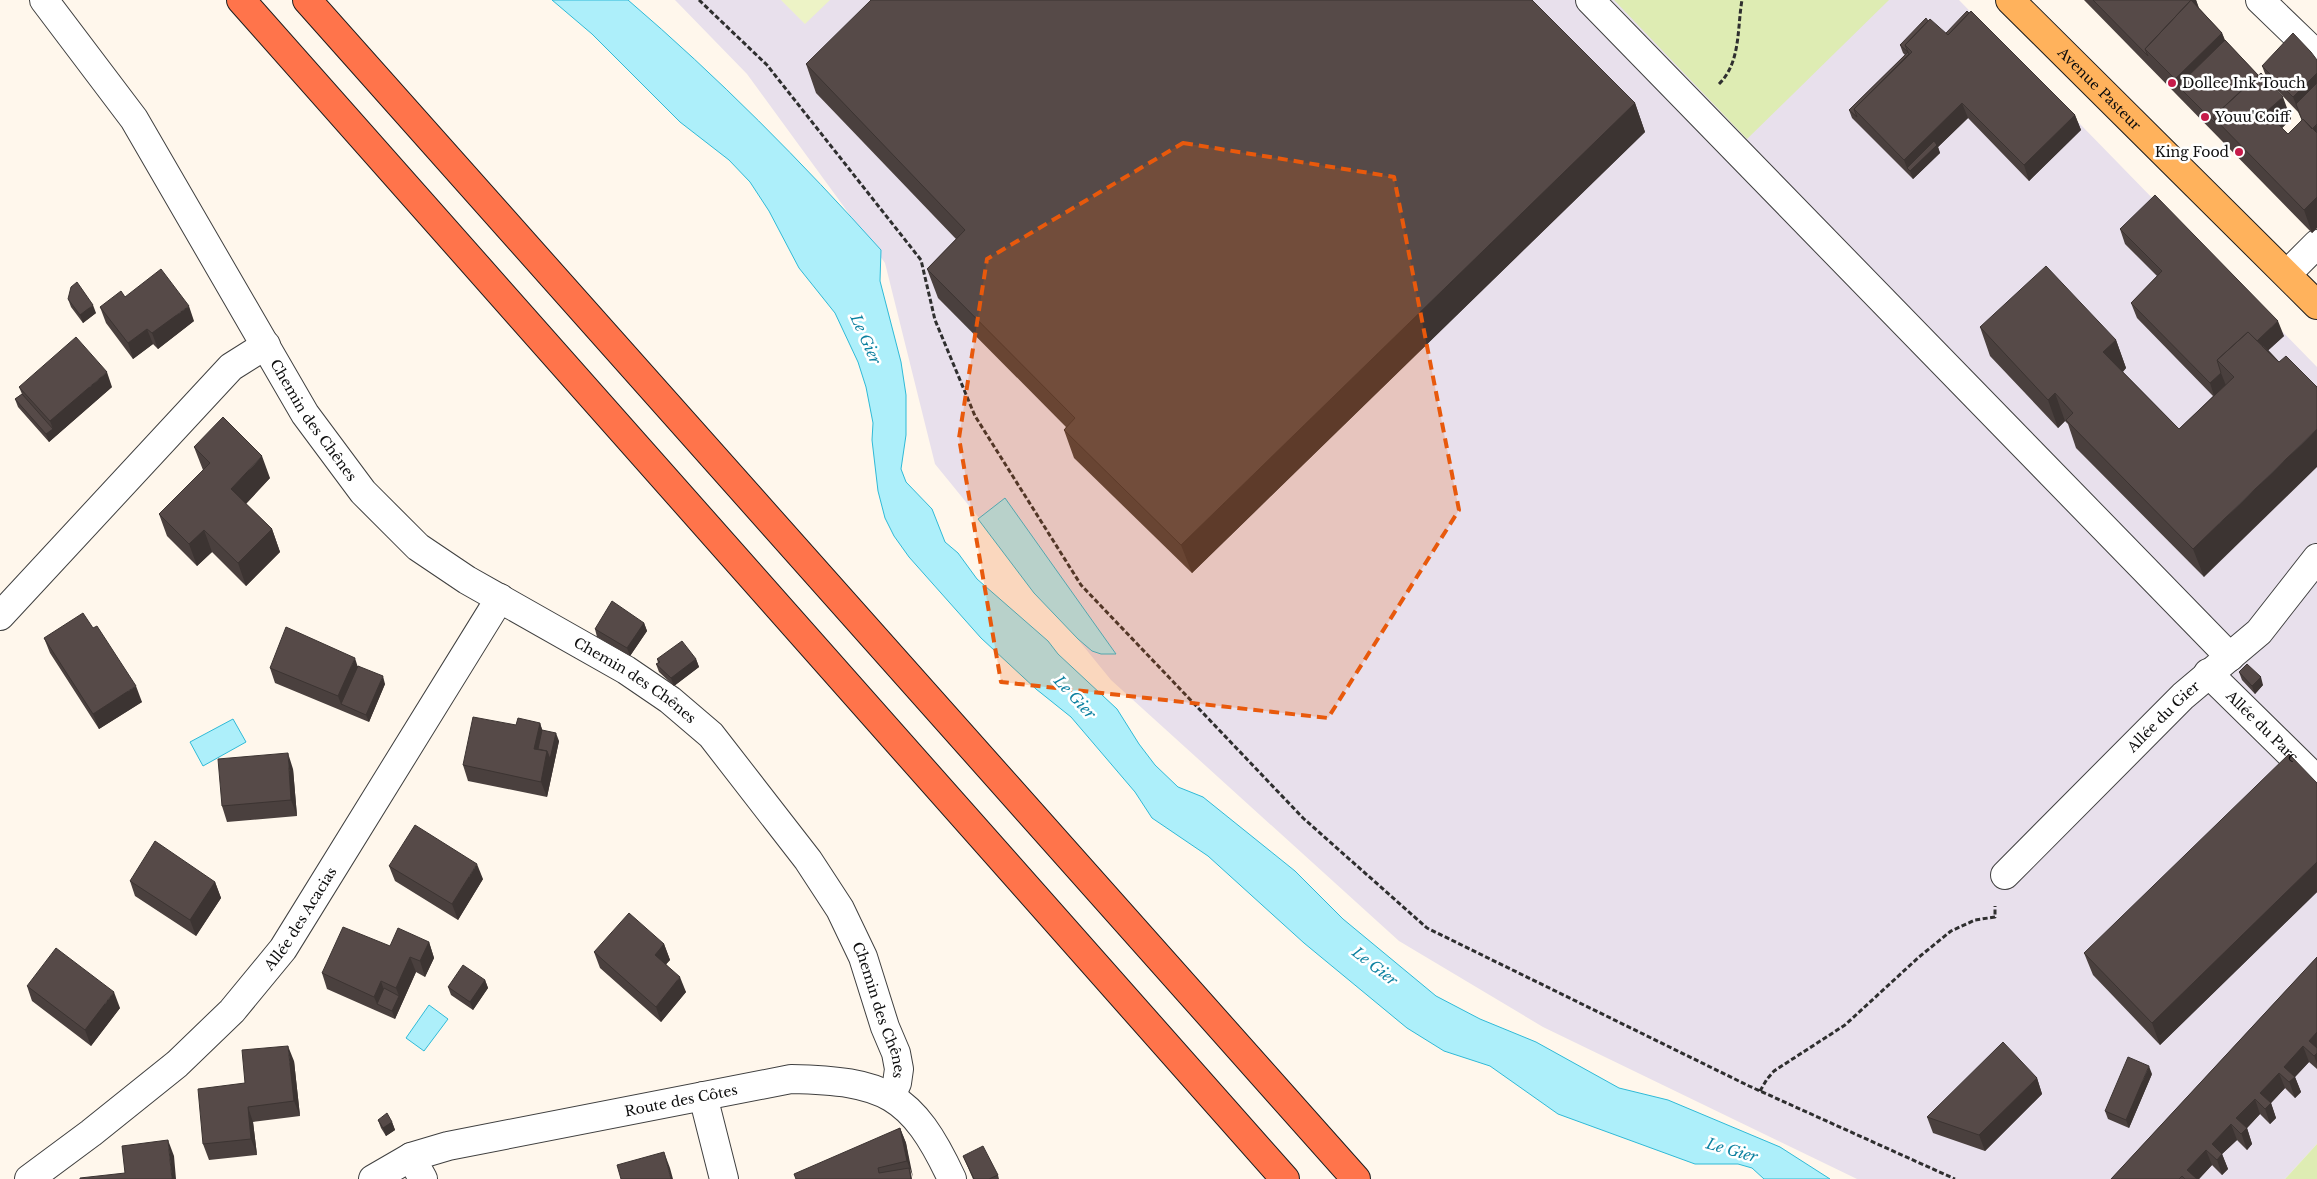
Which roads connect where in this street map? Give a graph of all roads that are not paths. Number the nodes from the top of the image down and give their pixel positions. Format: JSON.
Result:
{"nodes":[{"id":1,"x":44,"y":0,"type":"edge"},
{"id":2,"x":241,"y":0,"type":"edge"},
{"id":3,"x":307,"y":0,"type":"edge"},
{"id":4,"x":1590,"y":0,"type":"edge"},
{"id":5,"x":2010,"y":0,"type":"edge"},
{"id":6,"x":2260,"y":0,"type":"edge"},
{"id":7,"x":2317,"y":55,"type":"edge"},
{"id":8,"x":2317,"y":244,"type":"edge"},
{"id":9,"x":2287,"y":274,"type":"junction"},
{"id":10,"x":2317,"y":304,"type":"edge"},
{"id":11,"x":266,"y":345,"type":"junction"},
{"id":12,"x":2317,"y":558,"type":"edge"},
{"id":13,"x":500,"y":598,"type":"junction"},
{"id":14,"x":0,"y":616,"type":"edge"},
{"id":15,"x":2230,"y":657,"type":"junction"},
{"id":16,"x":2208,"y":673,"type":"junction"},
{"id":17,"x":2317,"y":780,"type":"edge"},
{"id":18,"x":2005,"y":875,"type":"road end"},
{"id":19,"x":704,"y":1096,"type":"junction"},
{"id":20,"x":891,"y":1096,"type":"junction"},
{"id":21,"x":417,"y":1168,"type":"edge"},
{"id":22,"x":30,"y":1179,"type":"edge"},
{"id":23,"x":373,"y":1179,"type":"edge"},
{"id":24,"x":724,"y":1179,"type":"edge"},
{"id":25,"x":952,"y":1179,"type":"edge"},
{"id":26,"x":1285,"y":1179,"type":"edge"},
{"id":27,"x":1356,"y":1179,"type":"edge"}],
"edges":[{"from":1,"to":11,"type":"street","name":"Chemin des Chênes"},
{"from":2,"to":26,"type":"highway"},
{"from":3,"to":27,"type":"highway"},
{"from":4,"to":15,"type":"street"},
{"from":5,"to":9,"type":"main road","name":"Avenue Pasteur"},
{"from":6,"to":7,"type":"street"},
{"from":8,"to":9,"type":"street"},
{"from":9,"to":10,"type":"main road","name":"Avenue Pasteur"},
{"from":11,"to":13,"type":"street","name":"Chemin des Chênes"},
{"from":11,"to":14,"type":"street","name":"Chemin des Chênes"},
{"from":12,"to":15,"type":"street","name":"Allée du Gier"},
{"from":13,"to":20,"type":"street","name":"Chemin des Chênes"},
{"from":13,"to":22,"type":"street","name":"Allée des Acacias"},
{"from":15,"to":16,"type":"street","name":"Allée du Gier"},
{"from":16,"to":17,"type":"street","name":"Allée du Parc"},
{"from":16,"to":18,"type":"street","name":"Allée du Gier"},
{"from":19,"to":20,"type":"street","name":"Route des Côtes"},
{"from":19,"to":21,"type":"street","name":"Route des Côtes"},
{"from":19,"to":24,"type":"street"},
{"from":20,"to":25,"type":"street","name":"Route des Côtes"},
{"from":21,"to":23,"type":"street","name":"Route des Côtes"}]}
